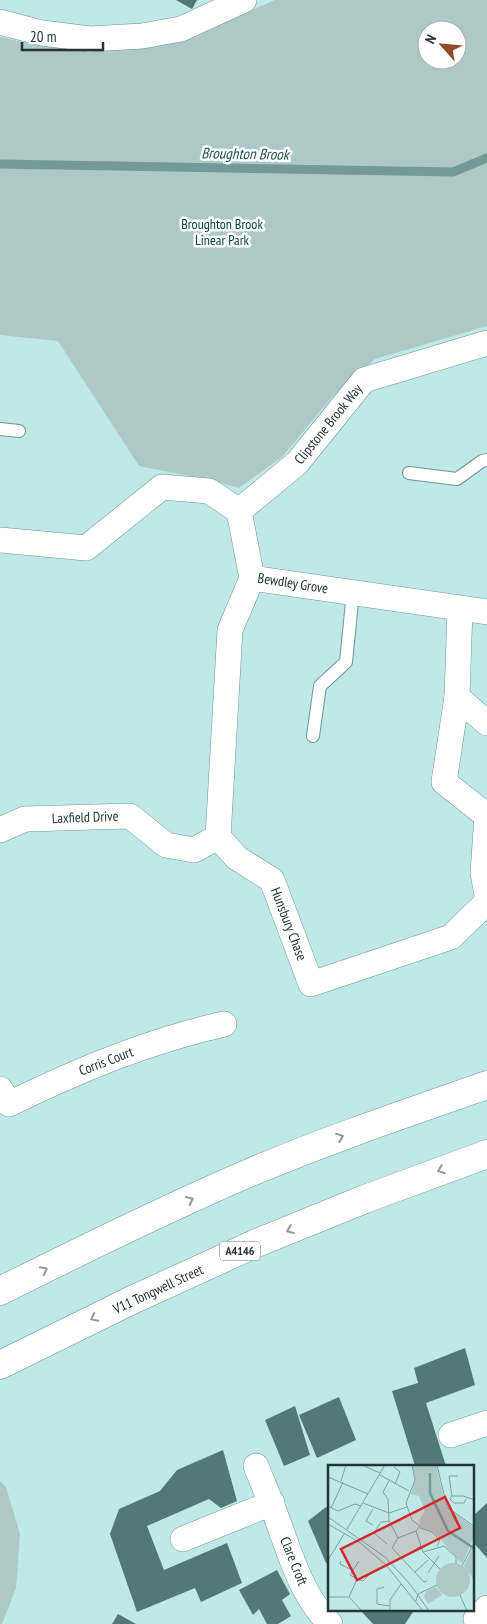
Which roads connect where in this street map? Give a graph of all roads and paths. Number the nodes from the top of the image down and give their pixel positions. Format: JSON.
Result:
{"nodes":[{"id":1,"x":244,"y":0,"type":"edge"},
{"id":2,"x":0,"y":22,"type":"edge"},
{"id":3,"x":487,"y":343,"type":"edge"},
{"id":4,"x":0,"y":430,"type":"edge"},
{"id":5,"x":19,"y":431,"type":"dead end"},
{"id":6,"x":487,"y":460,"type":"edge"},
{"id":7,"x":409,"y":473,"type":"dead end"},
{"id":8,"x":239,"y":511,"type":"junction"},
{"id":9,"x":0,"y":540,"type":"edge"},
{"id":10,"x":252,"y":578,"type":"junction"},
{"id":11,"x":354,"y":592,"type":"junction"},
{"id":12,"x":460,"y":609,"type":"junction"},
{"id":13,"x":487,"y":612,"type":"edge"},
{"id":14,"x":457,"y":697,"type":"junction"},
{"id":15,"x":487,"y":723,"type":"edge"},
{"id":16,"x":313,"y":736,"type":"dead end"},
{"id":17,"x":487,"y":815,"type":"edge"},
{"id":18,"x":0,"y":830,"type":"edge"},
{"id":19,"x":218,"y":837,"type":"junction"},
{"id":20,"x":487,"y":895,"type":"edge"},
{"id":21,"x":487,"y":902,"type":"edge"},
{"id":22,"x":224,"y":1024,"type":"dead end"},
{"id":23,"x":487,"y":1085,"type":"edge"},
{"id":24,"x":3,"y":1101,"type":"edge"},
{"id":25,"x":487,"y":1154,"type":"edge"},
{"id":26,"x":0,"y":1291,"type":"edge"},
{"id":27,"x":0,"y":1365,"type":"edge"},
{"id":28,"x":486,"y":1425,"type":"edge"},
{"id":29,"x":451,"y":1435,"type":"dead end"},
{"id":30,"x":256,"y":1466,"type":"dead end"},
{"id":31,"x":272,"y":1503,"type":"junction"},
{"id":32,"x":183,"y":1539,"type":"dead end"},
{"id":33,"x":321,"y":1621,"type":"edge"}],
"edges":[{"from":1,"to":2,"type":"street"},
{"from":3,"to":8,"type":"street","name":"Clipstone Brook Way"},
{"from":4,"to":5,"type":"lane"},
{"from":6,"to":7,"type":"lane"},
{"from":8,"to":9,"type":"street"},
{"from":8,"to":10,"type":"street","name":"Bewdley Grove"},
{"from":10,"to":11,"type":"street","name":"Bewdley Grove"},
{"from":10,"to":19,"type":"street"},
{"from":11,"to":12,"type":"street","name":"Bewdley Grove"},
{"from":11,"to":16,"type":"lane"},
{"from":12,"to":13,"type":"street","name":"Bewdley Grove"},
{"from":12,"to":14,"type":"street"},
{"from":14,"to":15,"type":"street"},
{"from":14,"to":17,"type":"street"},
{"from":17,"to":20,"type":"street"},
{"from":18,"to":19,"type":"street","name":"Laxfield Drive"},
{"from":19,"to":21,"type":"street","name":"Hunsbury Chase"},
{"from":22,"to":24,"type":"street","name":"Corris Court"},
{"from":26,"to":23,"type":"highway","one_way":true},
{"from":25,"to":27,"type":"highway","name":"V11 Tongwell Street","number":"A4146","one_way":true},
{"from":28,"to":29,"type":"street"},
{"from":30,"to":31,"type":"street","name":"Clare Croft"},
{"from":31,"to":32,"type":"street"},
{"from":31,"to":33,"type":"street","name":"Clare Croft"}]}
